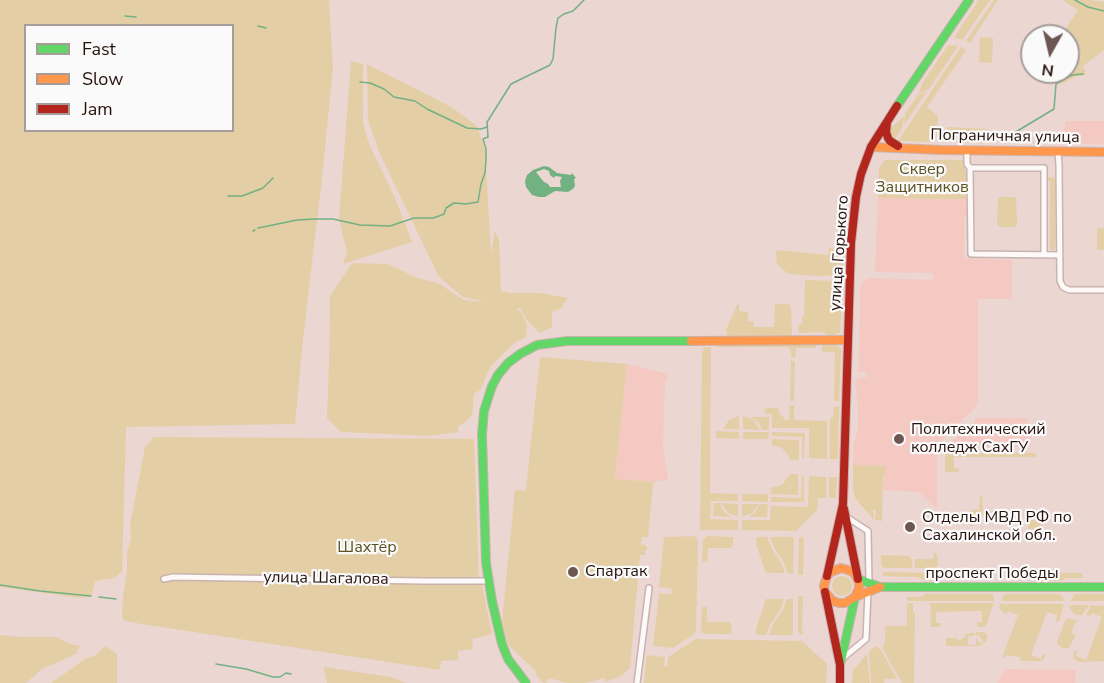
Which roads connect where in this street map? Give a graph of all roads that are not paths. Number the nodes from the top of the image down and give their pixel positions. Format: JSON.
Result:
{"nodes":[{"id":1,"x":969,"y":0,"type":"edge"},
{"id":2,"x":887,"y":120,"type":"junction"},
{"id":3,"x":871,"y":147,"type":"junction"},
{"id":4,"x":905,"y":149,"type":"junction"},
{"id":5,"x":967,"y":151,"type":"junction"},
{"id":6,"x":1058,"y":152,"type":"junction"},
{"id":7,"x":1104,"y":152,"type":"edge"},
{"id":8,"x":868,"y":157,"type":"junction"},
{"id":9,"x":970,"y":168,"type":"junction"},
{"id":10,"x":1044,"y":168,"type":"junction"},
{"id":11,"x":1059,"y":168,"type":"junction"},
{"id":12,"x":1044,"y":255,"type":"junction"},
{"id":13,"x":1059,"y":255,"type":"junction"},
{"id":14,"x":1104,"y":290,"type":"edge"},
{"id":15,"x":848,"y":340,"type":"junction"},
{"id":16,"x":843,"y":504,"type":"junction"},
{"id":17,"x":845,"y":516,"type":"junction"},
{"id":18,"x":827,"y":576,"type":"junction"},
{"id":19,"x":164,"y":579,"type":"dead end"},
{"id":20,"x":858,"y":579,"type":"junction"},
{"id":21,"x":488,"y":581,"type":"junction"},
{"id":22,"x":869,"y":583,"type":"junction"},
{"id":23,"x":880,"y":587,"type":"junction"},
{"id":24,"x":1104,"y":587,"type":"edge"},
{"id":25,"x":649,"y":588,"type":"dead end"},
{"id":26,"x":825,"y":592,"type":"junction"},
{"id":27,"x":868,"y":592,"type":"junction"},
{"id":28,"x":855,"y":599,"type":"junction"},
{"id":29,"x":867,"y":609,"type":"junction"},
{"id":30,"x":841,"y":662,"type":"junction"},
{"id":31,"x":526,"y":683,"type":"edge"},
{"id":32,"x":637,"y":683,"type":"edge"},
{"id":33,"x":840,"y":683,"type":"edge"}],
"edges":[{"from":1,"to":2,"type":"main road","name":"улица Горького"},
{"from":2,"to":3,"type":"main road","name":"улица Горького"},
{"from":2,"to":4,"type":"main road"},
{"from":3,"to":4,"type":"main road","name":"Пограничная улица"},
{"from":3,"to":8,"type":"main road","name":"улица Горького"},
{"from":4,"to":5,"type":"main road","name":"Пограничная улица"},
{"from":4,"to":8,"type":"main road","name":"Пограничная улица"},
{"from":5,"to":6,"type":"main road","name":"Пограничная улица"},
{"from":5,"to":9,"type":"street"},
{"from":6,"to":7,"type":"main road","name":"Пограничная улица"},
{"from":6,"to":11,"type":"street"},
{"from":8,"to":15,"type":"main road","name":"улица Горького"},
{"from":9,"to":10,"type":"street"},
{"from":9,"to":12,"type":"street"},
{"from":10,"to":11,"type":"street"},
{"from":10,"to":12,"type":"street"},
{"from":11,"to":13,"type":"street"},
{"from":12,"to":13,"type":"street"},
{"from":13,"to":14,"type":"street"},
{"from":15,"to":16,"type":"main road","name":"улица Горького"},
{"from":15,"to":21,"type":"main road"},
{"from":16,"to":17,"type":"main road","name":"улица Горького"},
{"from":16,"to":18,"type":"main road","name":"улица Горького"},
{"from":17,"to":20,"type":"main road","name":"улица Горького"},
{"from":17,"to":22,"type":"street"},
{"from":18,"to":20,"type":"main road"},
{"from":18,"to":26,"type":"main road"},
{"from":19,"to":21,"type":"street","name":"улица Шагалова"},
{"from":20,"to":22,"type":"main road","name":"проспект Победы"},
{"from":20,"to":28,"type":"main road"},
{"from":21,"to":31,"type":"main road"},
{"from":22,"to":23,"type":"main road","name":"проспект Победы"},
{"from":23,"to":24,"type":"main road","name":"проспект Победы"},
{"from":23,"to":27,"type":"main road","name":"проспект Победы"},
{"from":25,"to":32,"type":"street"},
{"from":26,"to":28,"type":"main road"},
{"from":26,"to":30,"type":"main road"},
{"from":27,"to":28,"type":"main road","name":"проспект Победы"},
{"from":27,"to":29,"type":"street"},
{"from":28,"to":29,"type":"street"},
{"from":28,"to":30,"type":"main road"},
{"from":29,"to":30,"type":"street"},
{"from":30,"to":33,"type":"main road"}]}
